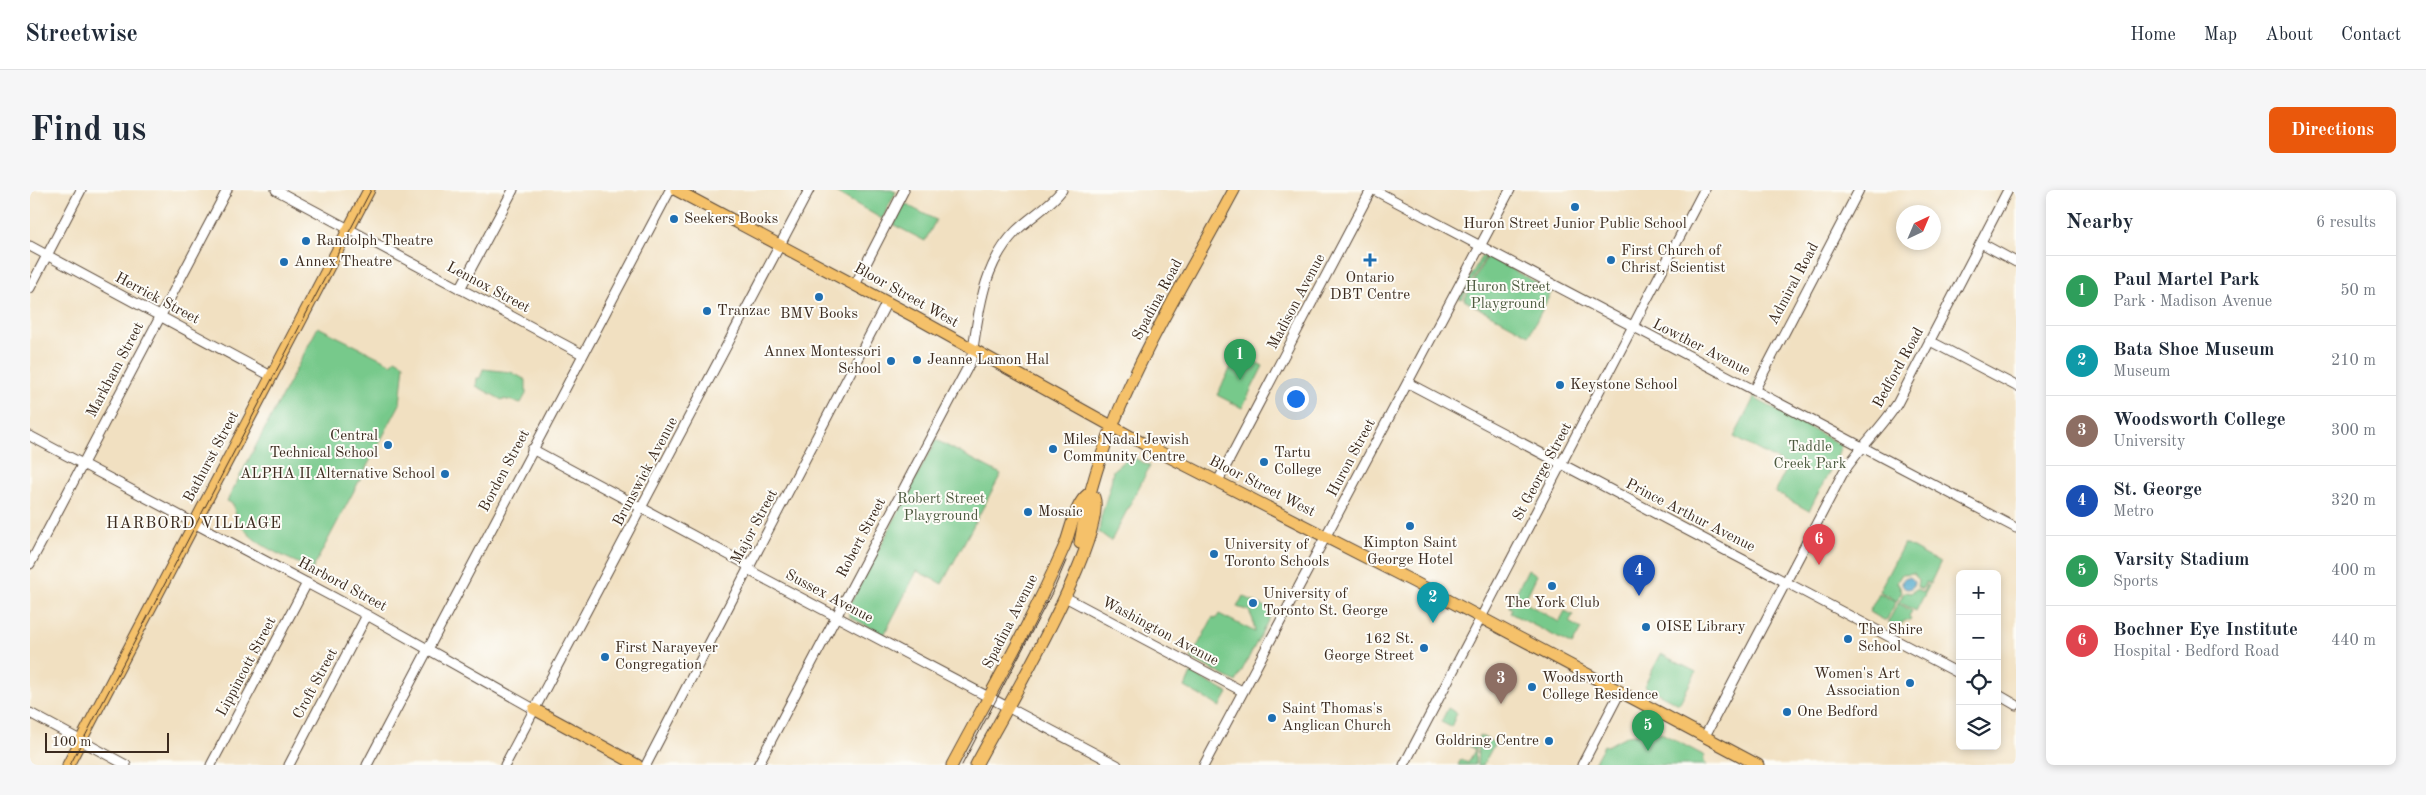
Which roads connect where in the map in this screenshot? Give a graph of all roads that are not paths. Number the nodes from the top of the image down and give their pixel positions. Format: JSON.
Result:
{"nodes":[{"id":1,"x":81,"y":190,"type":"edge"},
{"id":2,"x":227,"y":190,"type":"edge"},
{"id":3,"x":276,"y":190,"type":"edge"},
{"id":4,"x":368,"y":190,"type":"edge"},
{"id":5,"x":513,"y":190,"type":"edge"},
{"id":6,"x":670,"y":190,"type":"edge"},
{"id":7,"x":676,"y":190,"type":"edge"},
{"id":8,"x":809,"y":190,"type":"edge"},
{"id":9,"x":904,"y":190,"type":"edge"},
{"id":10,"x":1062,"y":190,"type":"edge"},
{"id":11,"x":1234,"y":190,"type":"edge"},
{"id":12,"x":1373,"y":190,"type":"edge"},
{"id":13,"x":1510,"y":190,"type":"edge"},
{"id":14,"x":1704,"y":190,"type":"edge"},
{"id":15,"x":1859,"y":190,"type":"edge"},
{"id":16,"x":2008,"y":190,"type":"edge"},
{"id":17,"x":348,"y":229,"type":"junction"},
{"id":18,"x":1980,"y":243,"type":"junction"},
{"id":19,"x":780,"y":245,"type":"junction"},
{"id":20,"x":30,"y":246,"type":"edge"},
{"id":21,"x":1480,"y":246,"type":"junction"},
{"id":22,"x":47,"y":255,"type":"junction"},
{"id":23,"x":2016,"y":262,"type":"edge"},
{"id":24,"x":855,"y":285,"type":"junction"},
{"id":25,"x":30,"y":288,"type":"edge"},
{"id":26,"x":460,"y":289,"type":"junction"},
{"id":27,"x":887,"y":302,"type":"junction"},
{"id":28,"x":160,"y":316,"type":"junction"},
{"id":29,"x":1633,"y":328,"type":"junction"},
{"id":30,"x":1930,"y":341,"type":"junction"},
{"id":31,"x":973,"y":350,"type":"junction"},
{"id":32,"x":582,"y":354,"type":"junction"},
{"id":33,"x":271,"y":376,"type":"junction"},
{"id":34,"x":1408,"y":382,"type":"junction"},
{"id":35,"x":2016,"y":386,"type":"edge"},
{"id":36,"x":1754,"y":391,"type":"junction"},
{"id":37,"x":1113,"y":426,"type":"junction"},
{"id":38,"x":30,"y":436,"type":"edge"},
{"id":39,"x":1861,"y":447,"type":"junction"},
{"id":40,"x":532,"y":449,"type":"junction"},
{"id":41,"x":82,"y":463,"type":"junction"},
{"id":42,"x":1562,"y":464,"type":"junction"},
{"id":43,"x":1218,"y":481,"type":"junction"},
{"id":44,"x":1091,"y":491,"type":"junction"},
{"id":45,"x":643,"y":508,"type":"junction"},
{"id":46,"x":194,"y":523,"type":"junction"},
{"id":47,"x":2016,"y":528,"type":"edge"},
{"id":48,"x":1326,"y":537,"type":"junction"},
{"id":49,"x":1067,"y":540,"type":"junction"},
{"id":50,"x":1083,"y":544,"type":"junction"},
{"id":51,"x":30,"y":564,"type":"edge"},
{"id":52,"x":749,"y":568,"type":"junction"},
{"id":53,"x":1787,"y":582,"type":"junction"},
{"id":54,"x":307,"y":583,"type":"junction"},
{"id":55,"x":1065,"y":597,"type":"junction"},
{"id":56,"x":367,"y":615,"type":"junction"},
{"id":57,"x":837,"y":616,"type":"junction"},
{"id":58,"x":1482,"y":618,"type":"junction"},
{"id":59,"x":427,"y":648,"type":"junction"},
{"id":60,"x":1956,"y":672,"type":"edge"},
{"id":61,"x":1242,"y":691,"type":"junction"},
{"id":62,"x":1620,"y":692,"type":"junction"},
{"id":63,"x":2001,"y":696,"type":"edge"},
{"id":64,"x":989,"y":697,"type":"junction"},
{"id":65,"x":2016,"y":705,"type":"edge"},
{"id":66,"x":1007,"y":707,"type":"junction"},
{"id":67,"x":534,"y":709,"type":"junction"},
{"id":68,"x":30,"y":713,"type":"edge"},
{"id":69,"x":1705,"y":736,"type":"junction"},
{"id":70,"x":81,"y":740,"type":"junction"},
{"id":71,"x":68,"y":765,"type":"edge"},
{"id":72,"x":126,"y":765,"type":"edge"},
{"id":73,"x":211,"y":765,"type":"edge"},
{"id":74,"x":289,"y":765,"type":"edge"},
{"id":75,"x":366,"y":765,"type":"edge"},
{"id":76,"x":505,"y":765,"type":"edge"},
{"id":77,"x":637,"y":765,"type":"edge"},
{"id":78,"x":646,"y":765,"type":"edge"},
{"id":79,"x":758,"y":765,"type":"edge"},
{"id":80,"x":952,"y":765,"type":"edge"},
{"id":81,"x":976,"y":765,"type":"edge"},
{"id":82,"x":1117,"y":765,"type":"edge"},
{"id":83,"x":1204,"y":765,"type":"edge"},
{"id":84,"x":1404,"y":765,"type":"edge"},
{"id":85,"x":1582,"y":765,"type":"edge"},
{"id":86,"x":1758,"y":765,"type":"edge"}],
"edges":[{"from":1,"to":22,"type":"street"},
{"from":2,"to":28,"type":"street","name":"Markham Street"},
{"from":3,"to":17,"type":"street","name":"Lennox Street"},
{"from":4,"to":17,"type":"main road","name":"Bathurst Street"},
{"from":5,"to":26,"type":"street"},
{"from":6,"to":32,"type":"street","name":"Borden Street"},
{"from":7,"to":19,"type":"main road","name":"Bloor Street West"},
{"from":8,"to":19,"type":"street","name":"Brunswick Avenue"},
{"from":9,"to":24,"type":"street"},
{"from":10,"to":31,"type":"street","name":"Robert Street"},
{"from":11,"to":37,"type":"main road","name":"Spadina Road"},
{"from":12,"to":21,"type":"street","name":"Lowther Avenue"},
{"from":12,"to":43,"type":"street","name":"Madison Avenue"},
{"from":13,"to":21,"type":"street","name":"Huron Street"},
{"from":14,"to":29,"type":"street","name":"St George Street"},
{"from":15,"to":36,"type":"street","name":"Admiral Road"},
{"from":16,"to":18,"type":"street","name":"Bedford Road"},
{"from":17,"to":26,"type":"street","name":"Lennox Street"},
{"from":17,"to":33,"type":"main road","name":"Bathurst Street"},
{"from":18,"to":23,"type":"street"},
{"from":18,"to":30,"type":"street","name":"Bedford Road"},
{"from":19,"to":24,"type":"main road","name":"Bloor Street West"},
{"from":19,"to":45,"type":"street","name":"Brunswick Avenue"},
{"from":20,"to":22,"type":"street","name":"Herrick Street"},
{"from":21,"to":29,"type":"street","name":"Lowther Avenue"},
{"from":21,"to":34,"type":"street","name":"Huron Street"},
{"from":22,"to":25,"type":"street"},
{"from":22,"to":28,"type":"street","name":"Herrick Street"},
{"from":24,"to":27,"type":"main road","name":"Bloor Street West"},
{"from":26,"to":32,"type":"street","name":"Lennox Street"},
{"from":27,"to":31,"type":"main road","name":"Bloor Street West"},
{"from":27,"to":52,"type":"street","name":"Major Street"},
{"from":28,"to":33,"type":"street","name":"Herrick Street"},
{"from":28,"to":41,"type":"street","name":"Markham Street"},
{"from":29,"to":36,"type":"street","name":"Lowther Avenue"},
{"from":29,"to":42,"type":"street","name":"St George Street"},
{"from":30,"to":35,"type":"street"},
{"from":30,"to":39,"type":"street","name":"Bedford Road"},
{"from":31,"to":37,"type":"main road","name":"Bloor Street West"},
{"from":31,"to":57,"type":"street","name":"Robert Street"},
{"from":32,"to":40,"type":"street","name":"Borden Street"},
{"from":33,"to":46,"type":"main road","name":"Bathurst Street"},
{"from":34,"to":42,"type":"street","name":"Prince Arthur Avenue"},
{"from":34,"to":48,"type":"street","name":"Huron Street"},
{"from":36,"to":39,"type":"street","name":"Lowther Avenue"},
{"from":37,"to":43,"type":"main road","name":"Bloor Street West"},
{"from":37,"to":44,"type":"main road","name":"Spadina Avenue"},
{"from":38,"to":41,"type":"street","name":"Harbord Street"},
{"from":39,"to":47,"type":"street","name":"Lowther Avenue"},
{"from":39,"to":53,"type":"street","name":"Bedford Road"},
{"from":40,"to":45,"type":"street","name":"Sussex Avenue"},
{"from":40,"to":59,"type":"street","name":"Borden Street"},
{"from":41,"to":46,"type":"street","name":"Harbord Street"},
{"from":41,"to":51,"type":"street","name":"Markham Street"},
{"from":42,"to":53,"type":"street","name":"Prince Arthur Avenue"},
{"from":42,"to":58,"type":"street","name":"St George Street"},
{"from":43,"to":48,"type":"main road","name":"Bloor Street West"},
{"from":44,"to":49,"type":"main road","name":"Spadina Avenue"},
{"from":44,"to":50,"type":"main road","name":"Spadina Avenue"},
{"from":45,"to":52,"type":"street","name":"Sussex Avenue"},
{"from":45,"to":67,"type":"street","name":"Brunswick Avenue"},
{"from":46,"to":54,"type":"street","name":"Harbord Street"},
{"from":46,"to":70,"type":"main road","name":"Bathurst Street"},
{"from":48,"to":58,"type":"main road","name":"Bloor Street West"},
{"from":48,"to":61,"type":"street","name":"Huron Street"},
{"from":49,"to":50,"type":"main road"},
{"from":49,"to":64,"type":"main road","name":"Spadina Avenue"},
{"from":50,"to":55,"type":"main road","name":"Spadina Avenue"},
{"from":52,"to":57,"type":"street","name":"Sussex Avenue"},
{"from":52,"to":78,"type":"street","name":"Major Street"},
{"from":53,"to":60,"type":"street","name":"Prince Arthur Avenue"},
{"from":53,"to":69,"type":"street","name":"Bedford Road"},
{"from":54,"to":56,"type":"street","name":"Harbord Street"},
{"from":54,"to":73,"type":"street","name":"Lippincott Street"},
{"from":55,"to":61,"type":"street","name":"Washington Avenue"},
{"from":55,"to":66,"type":"main road","name":"Spadina Avenue"},
{"from":56,"to":59,"type":"street","name":"Harbord Street"},
{"from":56,"to":74,"type":"street","name":"Croft Street"},
{"from":57,"to":64,"type":"street","name":"Sussex Avenue"},
{"from":57,"to":79,"type":"street","name":"Robert Street"},
{"from":58,"to":62,"type":"main road","name":"Bloor Street West"},
{"from":58,"to":84,"type":"street","name":"St George Street"},
{"from":59,"to":67,"type":"street","name":"Harbord Street"},
{"from":59,"to":75,"type":"street","name":"Borden Street"},
{"from":61,"to":83,"type":"street","name":"Huron Street"},
{"from":62,"to":69,"type":"main road","name":"Bloor Street West"},
{"from":62,"to":85,"type":"street"},
{"from":63,"to":65,"type":"street"},
{"from":64,"to":66,"type":"street","name":"Sussex Avenue"},
{"from":64,"to":80,"type":"main road","name":"Spadina Avenue"},
{"from":66,"to":81,"type":"main road","name":"Spadina Avenue"},
{"from":66,"to":82,"type":"street","name":"Sussex Avenue"},
{"from":67,"to":76,"type":"street","name":"Brunswick Avenue"},
{"from":67,"to":77,"type":"main road","name":"Harbord Street"},
{"from":68,"to":70,"type":"street"},
{"from":69,"to":86,"type":"main road","name":"Bloor Street West"},
{"from":70,"to":71,"type":"main road","name":"Bathurst Street"},
{"from":70,"to":72,"type":"street"}]}
